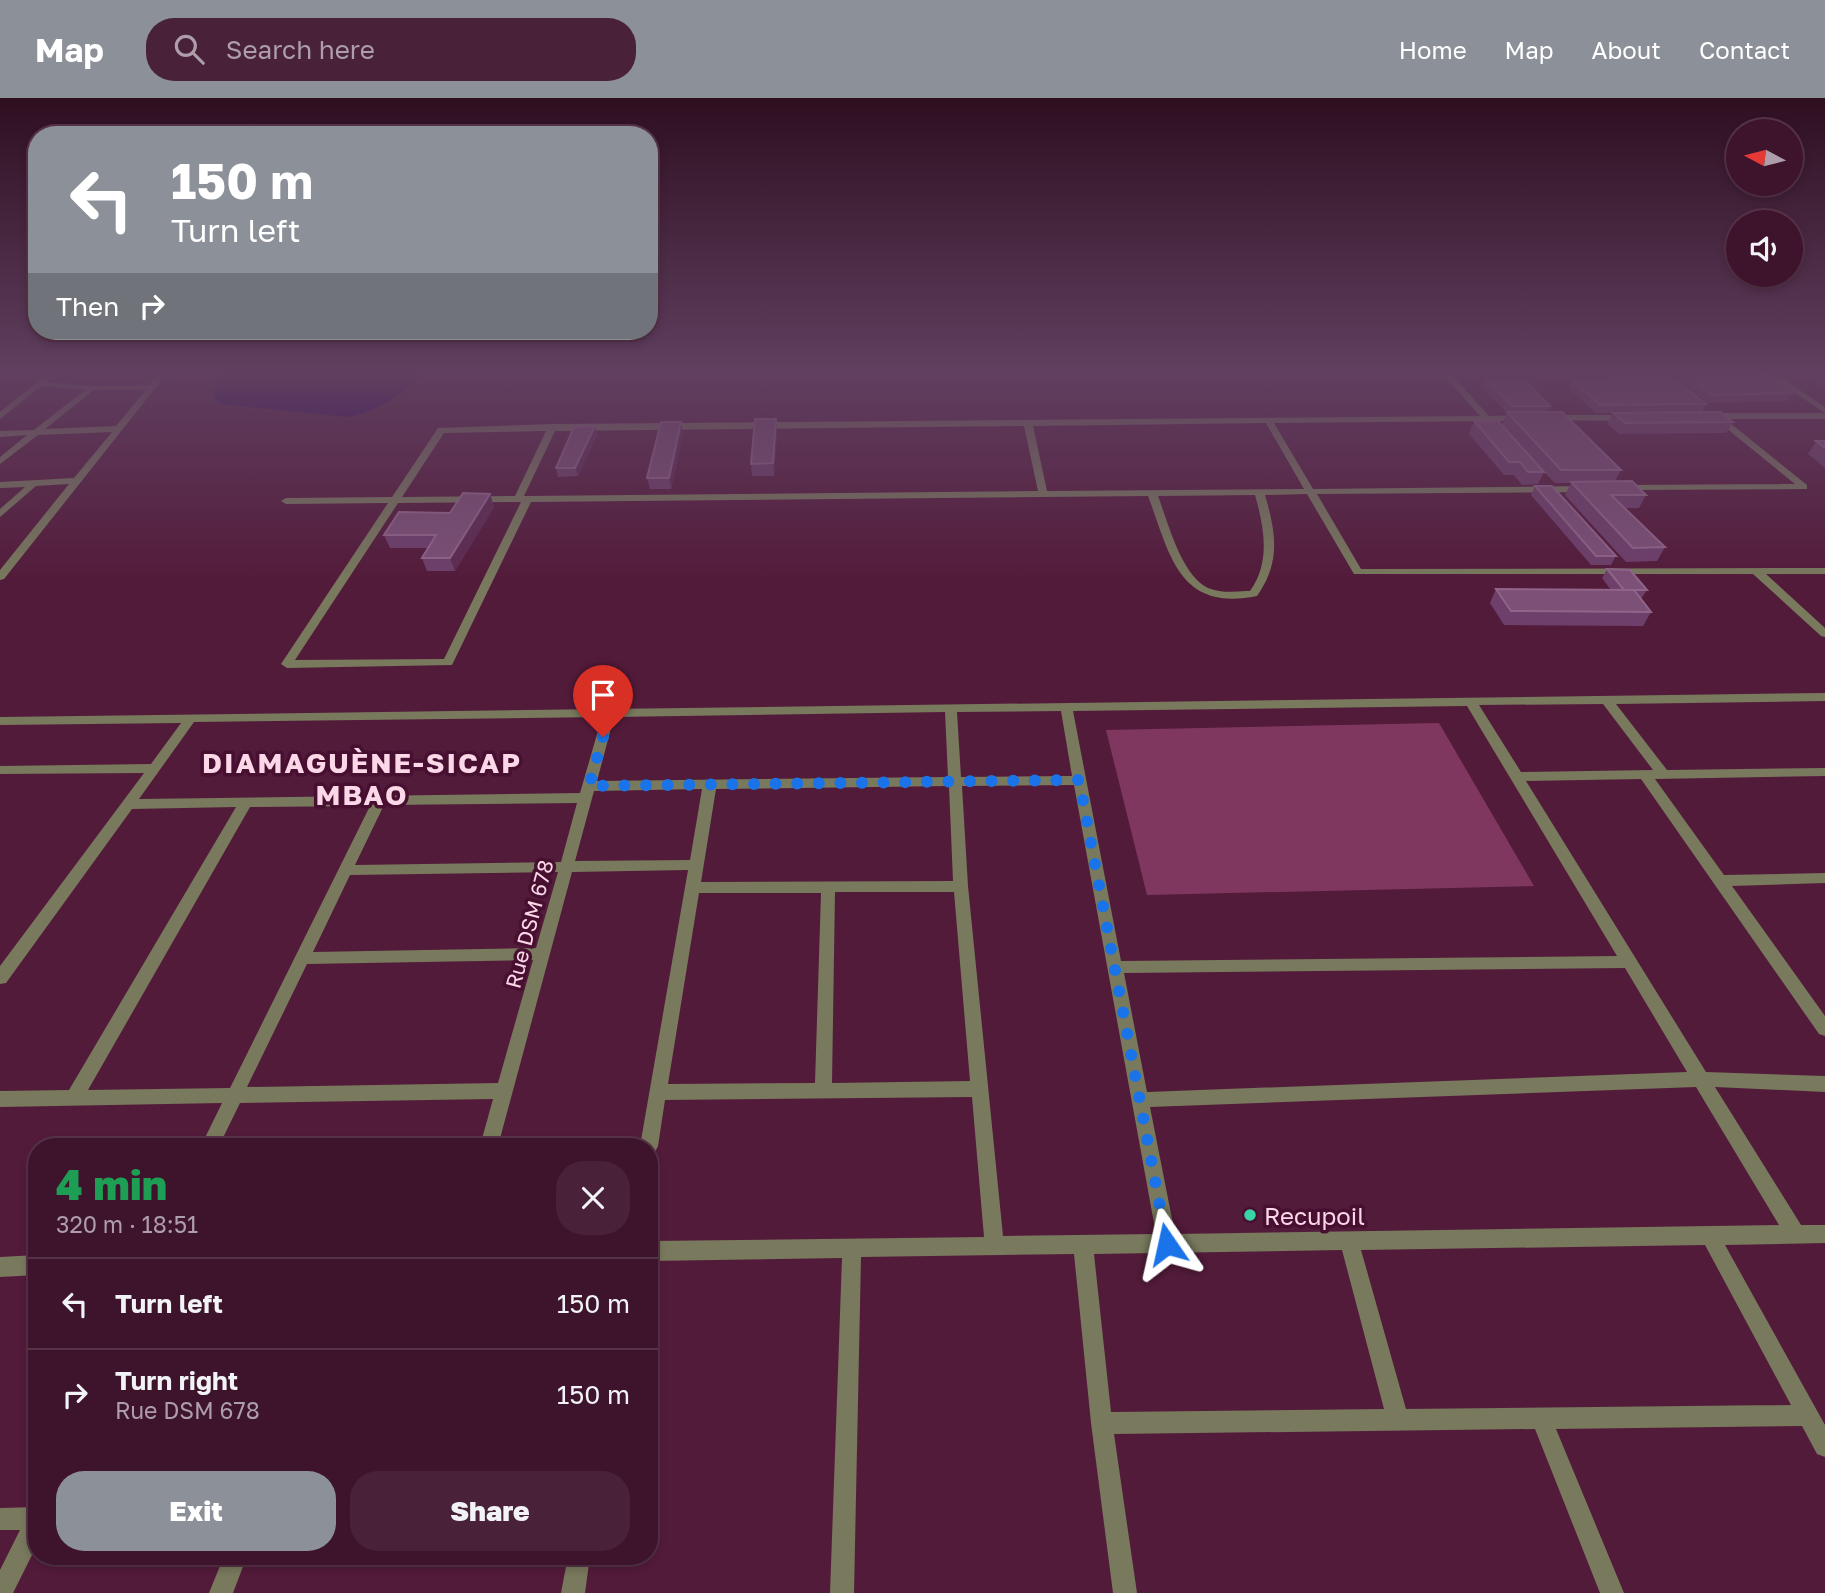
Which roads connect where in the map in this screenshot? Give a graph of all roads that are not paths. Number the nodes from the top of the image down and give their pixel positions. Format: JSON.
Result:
{"nodes":[{"id":1,"x":23,"y":442,"type":"edge"},
{"id":2,"x":106,"y":442,"type":"edge"},
{"id":3,"x":432,"y":442,"type":"edge"},
{"id":4,"x":547,"y":442,"type":"edge"},
{"id":5,"x":1032,"y":442,"type":"edge"},
{"id":6,"x":1281,"y":442,"type":"edge"},
{"id":7,"x":1748,"y":442,"type":"edge"},
{"id":8,"x":0,"y":461,"type":"edge"},
{"id":9,"x":1542,"y":479,"type":"edge"},
{"id":10,"x":76,"y":481,"type":"junction"},
{"id":11,"x":34,"y":483,"type":"junction"},
{"id":12,"x":0,"y":485,"type":"edge"},
{"id":13,"x":1551,"y":489,"type":"junction"},
{"id":14,"x":1591,"y":489,"type":"edge"},
{"id":15,"x":1618,"y":489,"type":"edge"},
{"id":16,"x":1310,"y":491,"type":"junction"},
{"id":17,"x":1259,"y":492,"type":"junction"},
{"id":18,"x":1152,"y":493,"type":"junction"},
{"id":19,"x":1043,"y":494,"type":"junction"},
{"id":20,"x":1560,"y":498,"type":"edge"},
{"id":21,"x":522,"y":499,"type":"junction"},
{"id":22,"x":394,"y":500,"type":"junction"},
{"id":23,"x":286,"y":501,"type":"dead end"},
{"id":24,"x":0,"y":514,"type":"edge"},
{"id":25,"x":1618,"y":564,"type":"edge"},
{"id":26,"x":1825,"y":571,"type":"edge"},
{"id":27,"x":1758,"y":572,"type":"junction"},
{"id":28,"x":1627,"y":573,"type":"junction"},
{"id":29,"x":0,"y":577,"type":"edge"},
{"id":30,"x":1825,"y":634,"type":"edge"},
{"id":31,"x":1825,"y":697,"type":"edge"},
{"id":32,"x":1607,"y":700,"type":"junction"},
{"id":33,"x":1471,"y":702,"type":"junction"},
{"id":34,"x":1066,"y":707,"type":"junction"},
{"id":35,"x":951,"y":708,"type":"junction"},
{"id":36,"x":610,"y":713,"type":"junction"},
{"id":37,"x":191,"y":718,"type":"junction"},
{"id":38,"x":2,"y":723,"type":"edge"},
{"id":39,"x":154,"y":768,"type":"junction"},
{"id":40,"x":0,"y":770,"type":"edge"},
{"id":41,"x":1825,"y":772,"type":"edge"},
{"id":42,"x":1646,"y":775,"type":"junction"},
{"id":43,"x":1664,"y":775,"type":"junction"},
{"id":44,"x":1516,"y":777,"type":"junction"},
{"id":45,"x":1079,"y":780,"type":"junction"},
{"id":46,"x":956,"y":781,"type":"junction"},
{"id":47,"x":710,"y":784,"type":"junction"},
{"id":48,"x":587,"y":792,"type":"junction"},
{"id":49,"x":379,"y":800,"type":"junction"},
{"id":50,"x":246,"y":802,"type":"junction"},
{"id":51,"x":128,"y":804,"type":"junction"},
{"id":52,"x":697,"y":864,"type":"junction"},
{"id":53,"x":567,"y":866,"type":"junction"},
{"id":54,"x":346,"y":870,"type":"junction"},
{"id":55,"x":1825,"y":878,"type":"edge"},
{"id":56,"x":1721,"y":881,"type":"junction"},
{"id":57,"x":961,"y":886,"type":"junction"},
{"id":58,"x":828,"y":887,"type":"junction"},
{"id":59,"x":692,"y":888,"type":"junction"},
{"id":60,"x":543,"y":954,"type":"junction"},
{"id":61,"x":304,"y":958,"type":"junction"},
{"id":62,"x":1630,"y":962,"type":"junction"},
{"id":63,"x":1115,"y":967,"type":"junction"},
{"id":64,"x":0,"y":978,"type":"edge"},
{"id":65,"x":1825,"y":1030,"type":"edge"},
{"id":66,"x":1700,"y":1079,"type":"junction"},
{"id":67,"x":1825,"y":1084,"type":"edge"},
{"id":68,"x":981,"y":1089,"type":"junction"},
{"id":69,"x":505,"y":1091,"type":"junction"},
{"id":70,"x":822,"y":1091,"type":"junction"},
{"id":71,"x":658,"y":1092,"type":"junction"},
{"id":72,"x":235,"y":1095,"type":"junction"},
{"id":73,"x":74,"y":1098,"type":"junction"},
{"id":74,"x":0,"y":1099,"type":"edge"},
{"id":75,"x":1139,"y":1100,"type":"junction"},
{"id":76,"x":214,"y":1138,"type":"edge"},
{"id":77,"x":491,"y":1138,"type":"edge"},
{"id":78,"x":650,"y":1138,"type":"edge"},
{"id":79,"x":1825,"y":1234,"type":"edge"},
{"id":80,"x":1796,"y":1235,"type":"junction"},
{"id":81,"x":1710,"y":1237,"type":"junction"},
{"id":82,"x":1349,"y":1241,"type":"junction"},
{"id":83,"x":1167,"y":1244,"type":"junction"},
{"id":84,"x":1083,"y":1245,"type":"junction"},
{"id":85,"x":994,"y":1246,"type":"junction"},
{"id":86,"x":852,"y":1248,"type":"junction"},
{"id":87,"x":658,"y":1251,"type":"edge"},
{"id":88,"x":28,"y":1265,"type":"edge"},
{"id":89,"x":0,"y":1267,"type":"edge"},
{"id":90,"x":1808,"y":1415,"type":"junction"},
{"id":91,"x":1398,"y":1420,"type":"junction"},
{"id":92,"x":1542,"y":1420,"type":"junction"},
{"id":93,"x":1102,"y":1423,"type":"junction"},
{"id":94,"x":1825,"y":1446,"type":"edge"},
{"id":95,"x":0,"y":1519,"type":"edge"},
{"id":96,"x":28,"y":1519,"type":"edge"},
{"id":97,"x":28,"y":1538,"type":"edge"},
{"id":98,"x":232,"y":1565,"type":"edge"},
{"id":99,"x":578,"y":1565,"type":"edge"},
{"id":100,"x":1,"y":1593,"type":"edge"},
{"id":101,"x":221,"y":1593,"type":"edge"},
{"id":102,"x":573,"y":1593,"type":"edge"},
{"id":103,"x":842,"y":1593,"type":"edge"},
{"id":104,"x":1125,"y":1593,"type":"edge"},
{"id":105,"x":1612,"y":1593,"type":"edge"}],
"edges":[{"from":1,"to":8,"type":"street"},
{"from":2,"to":10,"type":"street"},
{"from":3,"to":22,"type":"street"},
{"from":4,"to":21,"type":"street"},
{"from":5,"to":19,"type":"street"},
{"from":6,"to":16,"type":"street"},
{"from":7,"to":15,"type":"street"},
{"from":9,"to":13,"type":"street"},
{"from":10,"to":11,"type":"street"},
{"from":10,"to":29,"type":"street"},
{"from":11,"to":12,"type":"street"},
{"from":11,"to":24,"type":"street"},
{"from":13,"to":14,"type":"street"},
{"from":13,"to":16,"type":"street"},
{"from":13,"to":20,"type":"street"},
{"from":16,"to":17,"type":"street"},
{"from":16,"to":28,"type":"street"},
{"from":17,"to":18,"type":"street"},
{"from":17,"to":18,"type":"street"},
{"from":18,"to":19,"type":"street"},
{"from":19,"to":21,"type":"street"},
{"from":21,"to":22,"type":"street"},
{"from":21,"to":22,"type":"street"},
{"from":22,"to":23,"type":"street"},
{"from":25,"to":28,"type":"street"},
{"from":26,"to":27,"type":"street"},
{"from":27,"to":28,"type":"street"},
{"from":27,"to":30,"type":"street"},
{"from":31,"to":32,"type":"street"},
{"from":32,"to":33,"type":"street"},
{"from":32,"to":43,"type":"street"},
{"from":33,"to":34,"type":"street"},
{"from":33,"to":44,"type":"street"},
{"from":34,"to":35,"type":"street"},
{"from":34,"to":45,"type":"street"},
{"from":35,"to":36,"type":"street"},
{"from":35,"to":46,"type":"street"},
{"from":36,"to":37,"type":"street"},
{"from":36,"to":48,"type":"street","name":"Rue DSM 678"},
{"from":37,"to":38,"type":"street"},
{"from":37,"to":39,"type":"street"},
{"from":39,"to":40,"type":"street"},
{"from":39,"to":51,"type":"street"},
{"from":41,"to":43,"type":"street"},
{"from":42,"to":43,"type":"street"},
{"from":42,"to":44,"type":"street"},
{"from":42,"to":56,"type":"street"},
{"from":44,"to":62,"type":"street"},
{"from":45,"to":46,"type":"street"},
{"from":45,"to":63,"type":"street"},
{"from":46,"to":47,"type":"street"},
{"from":46,"to":57,"type":"street"},
{"from":47,"to":48,"type":"street"},
{"from":47,"to":52,"type":"street"},
{"from":48,"to":49,"type":"street"},
{"from":48,"to":53,"type":"street","name":"Rue DSM 678"},
{"from":49,"to":50,"type":"street"},
{"from":49,"to":54,"type":"street"},
{"from":50,"to":51,"type":"street"},
{"from":50,"to":73,"type":"street"},
{"from":51,"to":64,"type":"street"},
{"from":52,"to":53,"type":"street"},
{"from":52,"to":59,"type":"street"},
{"from":53,"to":54,"type":"street"},
{"from":53,"to":60,"type":"street","name":"Rue DSM 678"},
{"from":54,"to":61,"type":"street"},
{"from":55,"to":56,"type":"street"},
{"from":56,"to":65,"type":"street"},
{"from":57,"to":58,"type":"street"},
{"from":57,"to":68,"type":"street"},
{"from":58,"to":59,"type":"street"},
{"from":58,"to":70,"type":"street"},
{"from":59,"to":71,"type":"street"},
{"from":60,"to":61,"type":"street"},
{"from":60,"to":69,"type":"street","name":"Rue DSM 678"},
{"from":61,"to":72,"type":"street"},
{"from":62,"to":63,"type":"street"},
{"from":62,"to":66,"type":"street"},
{"from":63,"to":75,"type":"street"},
{"from":66,"to":67,"type":"street"},
{"from":66,"to":75,"type":"street"},
{"from":66,"to":80,"type":"street"},
{"from":68,"to":70,"type":"street"},
{"from":68,"to":85,"type":"street"},
{"from":69,"to":72,"type":"street"},
{"from":69,"to":77,"type":"street","name":"Rue DSM 678"},
{"from":70,"to":71,"type":"street"},
{"from":71,"to":78,"type":"street"},
{"from":72,"to":73,"type":"street"},
{"from":72,"to":76,"type":"street"},
{"from":73,"to":74,"type":"street"},
{"from":75,"to":83,"type":"street"},
{"from":79,"to":80,"type":"street"},
{"from":80,"to":81,"type":"street"},
{"from":81,"to":82,"type":"street"},
{"from":81,"to":90,"type":"street"},
{"from":82,"to":83,"type":"street"},
{"from":82,"to":91,"type":"street"},
{"from":83,"to":84,"type":"street"},
{"from":84,"to":85,"type":"street"},
{"from":84,"to":93,"type":"street"},
{"from":85,"to":86,"type":"street"},
{"from":86,"to":87,"type":"street"},
{"from":86,"to":103,"type":"street"},
{"from":88,"to":89,"type":"street"},
{"from":90,"to":92,"type":"street"},
{"from":90,"to":94,"type":"street"},
{"from":91,"to":92,"type":"street"},
{"from":91,"to":93,"type":"street"},
{"from":92,"to":105,"type":"street"},
{"from":93,"to":104,"type":"street"},
{"from":95,"to":96,"type":"street"},
{"from":97,"to":100,"type":"street"},
{"from":98,"to":101,"type":"street"},
{"from":99,"to":102,"type":"street"}]}
